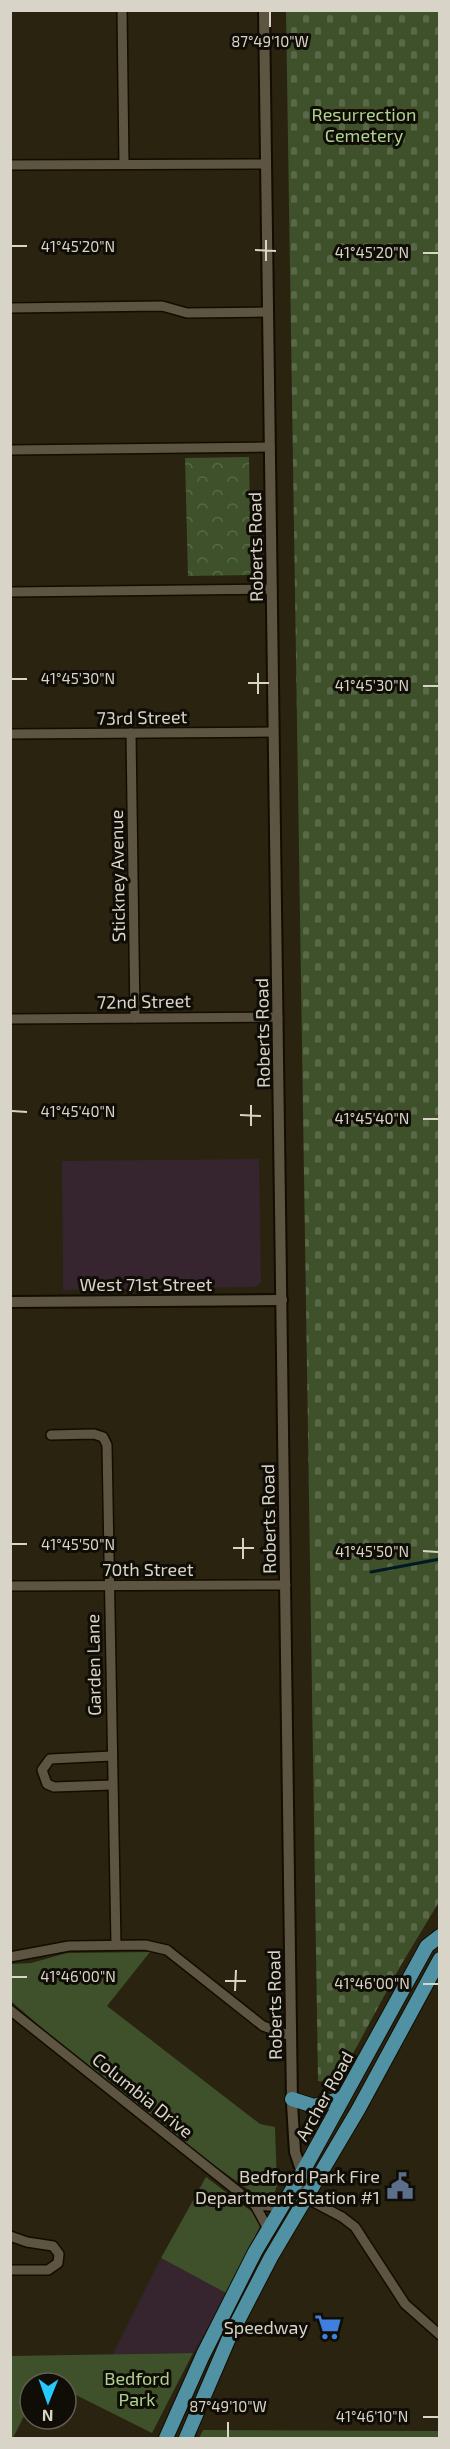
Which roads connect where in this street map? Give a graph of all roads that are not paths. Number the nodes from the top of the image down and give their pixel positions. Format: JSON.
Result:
{"nodes":[{"id":1,"x":122,"y":10,"type":"edge"},
{"id":2,"x":264,"y":10,"type":"edge"},
{"id":3,"x":124,"y":164,"type":"junction"},
{"id":4,"x":266,"y":164,"type":"junction"},
{"id":5,"x":10,"y":165,"type":"edge"},
{"id":6,"x":10,"y":308,"type":"edge"},
{"id":7,"x":267,"y":312,"type":"junction"},
{"id":8,"x":270,"y":447,"type":"junction"},
{"id":9,"x":10,"y":450,"type":"edge"},
{"id":10,"x":272,"y":589,"type":"junction"},
{"id":11,"x":10,"y":592,"type":"edge"},
{"id":12,"x":273,"y":732,"type":"junction"},
{"id":13,"x":131,"y":733,"type":"junction"},
{"id":14,"x":10,"y":734,"type":"edge"},
{"id":15,"x":278,"y":1017,"type":"junction"},
{"id":16,"x":135,"y":1018,"type":"junction"},
{"id":17,"x":10,"y":1019,"type":"edge"},
{"id":18,"x":282,"y":1300,"type":"junction"},
{"id":19,"x":10,"y":1302,"type":"edge"},
{"id":20,"x":51,"y":1435,"type":"dead end"},
{"id":21,"x":109,"y":1585,"type":"junction"},
{"id":22,"x":286,"y":1585,"type":"junction"},
{"id":23,"x":10,"y":1586,"type":"edge"},
{"id":24,"x":111,"y":1756,"type":"junction"},
{"id":25,"x":112,"y":1785,"type":"junction"},
{"id":26,"x":440,"y":1936,"type":"edge"},
{"id":27,"x":116,"y":1945,"type":"junction"},
{"id":28,"x":10,"y":1958,"type":"edge"},
{"id":29,"x":440,"y":1959,"type":"edge"},
{"id":30,"x":10,"y":2010,"type":"edge"},
{"id":31,"x":291,"y":2036,"type":"junction"},
{"id":32,"x":342,"y":2098,"type":"junction"},
{"id":33,"x":292,"y":2099,"type":"junction"},
{"id":34,"x":302,"y":2173,"type":"junction"},
{"id":35,"x":306,"y":2198,"type":"junction"},
{"id":36,"x":255,"y":2205,"type":"junction"},
{"id":37,"x":282,"y":2207,"type":"junction"},
{"id":38,"x":268,"y":2229,"type":"junction"},
{"id":39,"x":10,"y":2236,"type":"edge"},
{"id":40,"x":10,"y":2270,"type":"edge"},
{"id":41,"x":440,"y":2335,"type":"edge"},
{"id":42,"x":166,"y":2439,"type":"edge"},
{"id":43,"x":186,"y":2439,"type":"edge"}],
"edges":[{"from":1,"to":3,"type":"street"},
{"from":2,"to":4,"type":"street","name":"Roberts Road"},
{"from":3,"to":4,"type":"street"},
{"from":3,"to":5,"type":"street"},
{"from":4,"to":7,"type":"street","name":"Roberts Road"},
{"from":6,"to":7,"type":"street"},
{"from":7,"to":8,"type":"street","name":"Roberts Road"},
{"from":8,"to":9,"type":"street"},
{"from":8,"to":10,"type":"street","name":"Roberts Road"},
{"from":10,"to":11,"type":"street"},
{"from":10,"to":12,"type":"street","name":"Roberts Road"},
{"from":12,"to":13,"type":"street","name":"73rd Street"},
{"from":12,"to":15,"type":"street","name":"Roberts Road"},
{"from":13,"to":14,"type":"street","name":"73rd Street"},
{"from":13,"to":16,"type":"street","name":"Stickney Avenue"},
{"from":15,"to":16,"type":"street","name":"72nd Street"},
{"from":15,"to":18,"type":"street","name":"Roberts Road"},
{"from":16,"to":17,"type":"street","name":"72nd Street"},
{"from":18,"to":19,"type":"street","name":"West 71st Street"},
{"from":18,"to":22,"type":"street","name":"Roberts Road"},
{"from":20,"to":21,"type":"street","name":"Garden Lane"},
{"from":21,"to":22,"type":"street","name":"70th Street"},
{"from":21,"to":23,"type":"street","name":"70th Street"},
{"from":21,"to":24,"type":"street","name":"Garden Lane"},
{"from":22,"to":31,"type":"street","name":"Roberts Road"},
{"from":24,"to":25,"type":"street","name":"Garden Lane"},
{"from":24,"to":25,"type":"street"},
{"from":25,"to":27,"type":"street","name":"Garden Lane"},
{"from":26,"to":32,"type":"main road","name":"Archer Road"},
{"from":27,"to":28,"type":"street"},
{"from":27,"to":31,"type":"street"},
{"from":29,"to":35,"type":"main road","name":"Archer Road"},
{"from":30,"to":36,"type":"street","name":"Columbia Drive"},
{"from":31,"to":33,"type":"street","name":"Roberts Road"},
{"from":32,"to":33,"type":"main road"},
{"from":32,"to":34,"type":"main road","name":"Archer Road"},
{"from":33,"to":34,"type":"street","name":"Roberts Road"},
{"from":34,"to":35,"type":"street","name":"Roberts Road"},
{"from":34,"to":37,"type":"main road","name":"Archer Road"},
{"from":35,"to":41,"type":"street"},
{"from":35,"to":43,"type":"main road","name":"Archer Road"},
{"from":36,"to":37,"type":"street"},
{"from":36,"to":38,"type":"street","name":"Columbia Drive"},
{"from":37,"to":38,"type":"main road","name":"Archer Road"},
{"from":38,"to":42,"type":"main road","name":"Archer Road"},
{"from":39,"to":40,"type":"street"}]}
